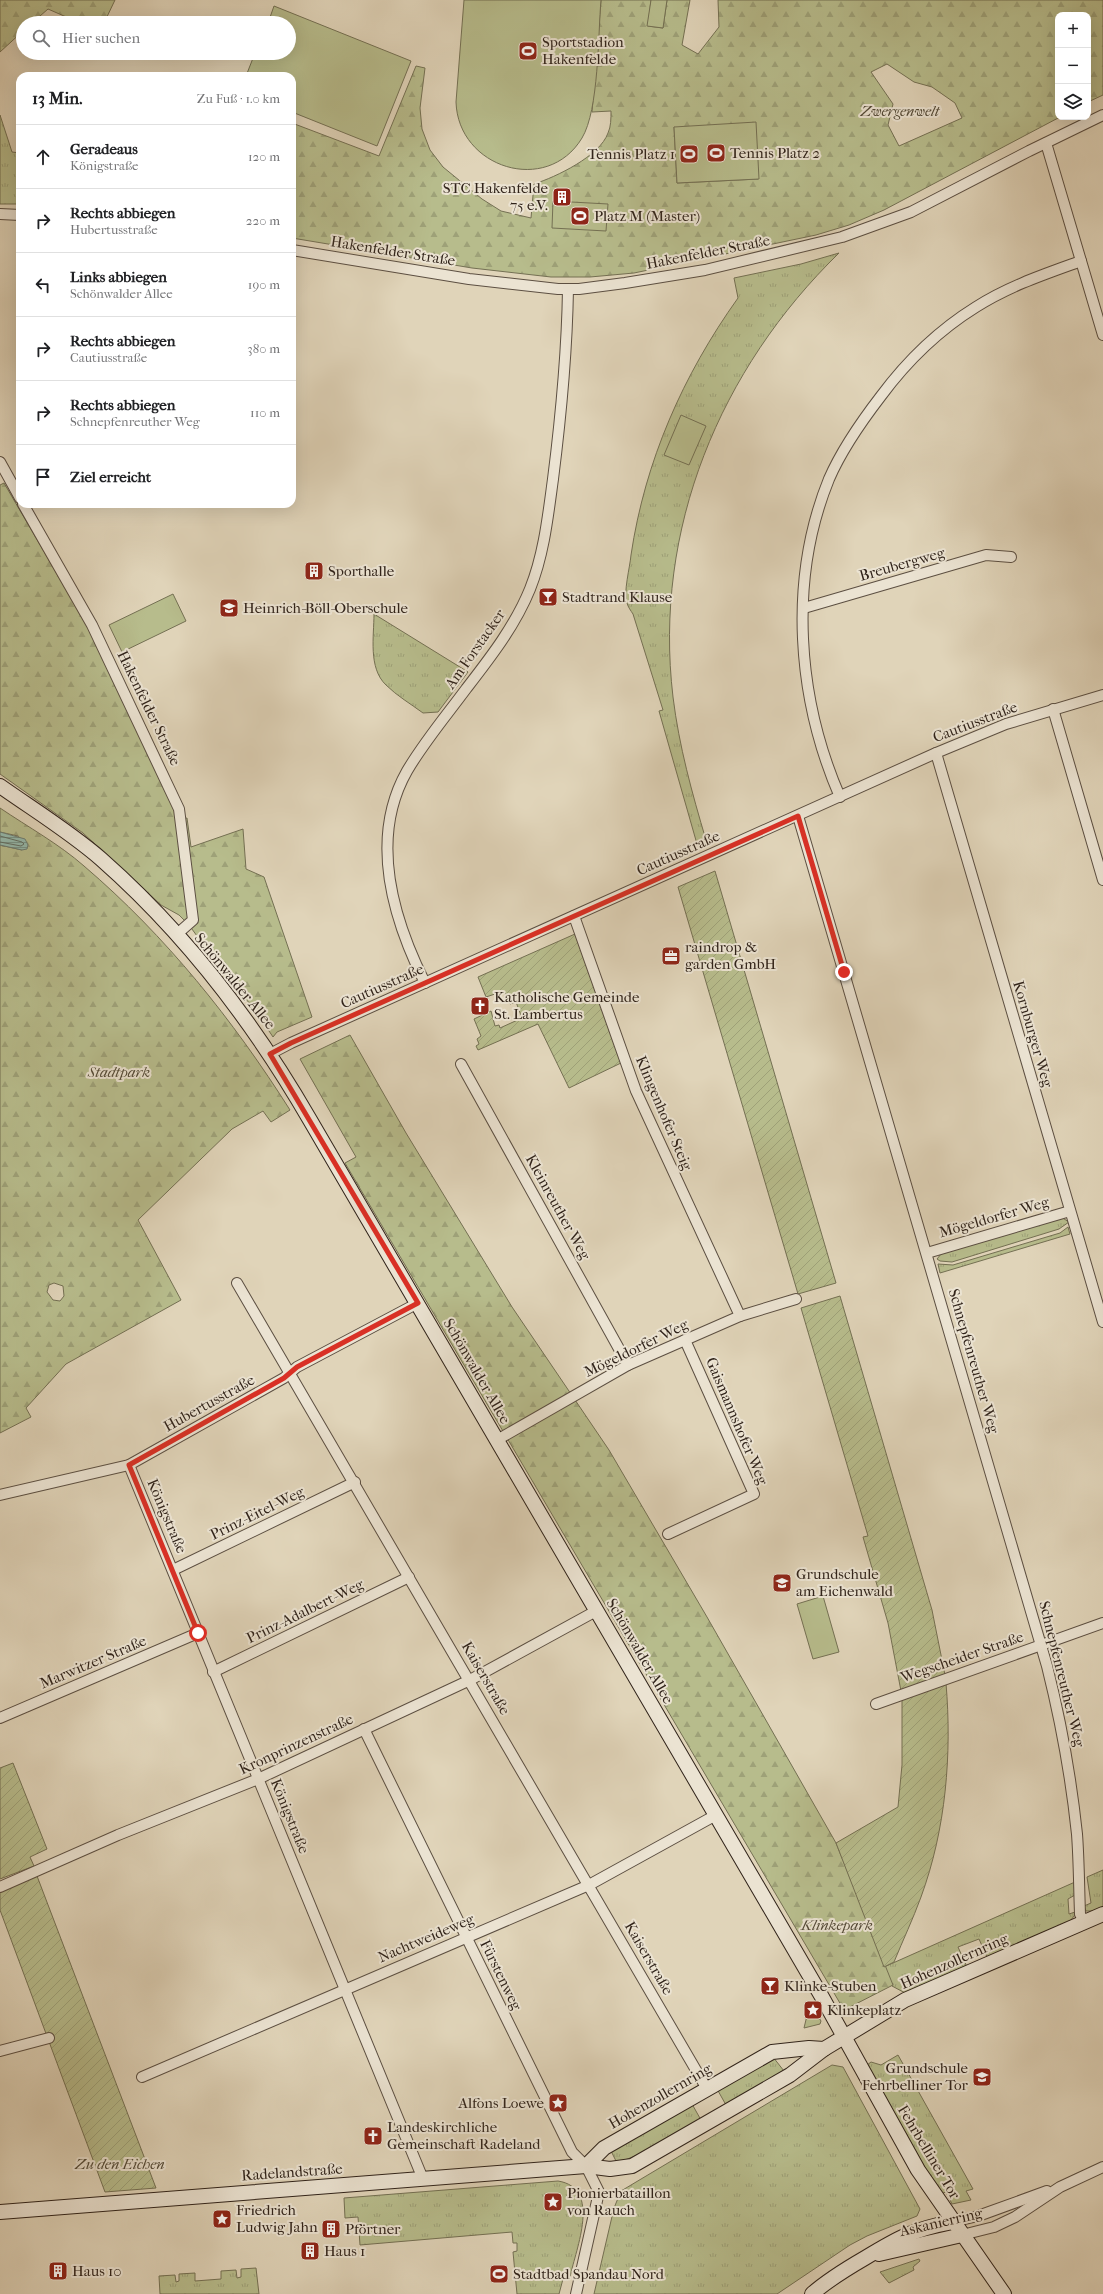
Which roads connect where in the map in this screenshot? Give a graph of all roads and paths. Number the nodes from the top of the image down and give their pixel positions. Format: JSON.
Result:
{"nodes":[{"id":1,"x":1103,"y":115,"type":"edge"},
{"id":2,"x":1046,"y":143,"type":"junction"},
{"id":3,"x":0,"y":214,"type":"edge"},
{"id":4,"x":16,"y":215,"type":"edge"},
{"id":5,"x":296,"y":251,"type":"edge"},
{"id":6,"x":1081,"y":260,"type":"junction"},
{"id":7,"x":568,"y":289,"type":"junction"},
{"id":8,"x":1103,"y":335,"type":"edge"},
{"id":9,"x":0,"y":462,"type":"edge"},
{"id":10,"x":16,"y":491,"type":"edge"},
{"id":11,"x":25,"y":508,"type":"edge"},
{"id":12,"x":1011,"y":557,"type":"dead end"},
{"id":13,"x":804,"y":608,"type":"junction"},
{"id":14,"x":1103,"y":695,"type":"edge"},
{"id":15,"x":1053,"y":709,"type":"junction"},
{"id":16,"x":936,"y":753,"type":"junction"},
{"id":17,"x":0,"y":786,"type":"edge"},
{"id":18,"x":840,"y":797,"type":"junction"},
{"id":19,"x":798,"y":816,"type":"junction"},
{"id":20,"x":1103,"y":880,"type":"edge"},
{"id":21,"x":574,"y":916,"type":"junction"},
{"id":22,"x":176,"y":934,"type":"junction"},
{"id":23,"x":425,"y":982,"type":"junction"},
{"id":24,"x":270,"y":1054,"type":"junction"},
{"id":25,"x":461,"y":1064,"type":"dead end"},
{"id":26,"x":1070,"y":1211,"type":"junction"},
{"id":27,"x":927,"y":1253,"type":"junction"},
{"id":28,"x":237,"y":1283,"type":"dead end"},
{"id":29,"x":796,"y":1299,"type":"dead end"},
{"id":30,"x":418,"y":1303,"type":"junction"},
{"id":31,"x":740,"y":1316,"type":"junction"},
{"id":32,"x":1103,"y":1322,"type":"edge"},
{"id":33,"x":685,"y":1340,"type":"junction"},
{"id":34,"x":628,"y":1365,"type":"junction"},
{"id":35,"x":290,"y":1373,"type":"junction"},
{"id":36,"x":497,"y":1440,"type":"junction"},
{"id":37,"x":129,"y":1465,"type":"junction"},
{"id":38,"x":354,"y":1482,"type":"junction"},
{"id":39,"x":0,"y":1495,"type":"edge"},
{"id":40,"x":668,"y":1534,"type":"dead end"},
{"id":41,"x":173,"y":1570,"type":"junction"},
{"id":42,"x":410,"y":1577,"type":"junction"},
{"id":43,"x":596,"y":1611,"type":"junction"},
{"id":44,"x":1103,"y":1623,"type":"edge"},
{"id":45,"x":198,"y":1633,"type":"junction"},
{"id":46,"x":1042,"y":1645,"type":"junction"},
{"id":47,"x":213,"y":1672,"type":"junction"},
{"id":48,"x":470,"y":1680,"type":"junction"},
{"id":49,"x":876,"y":1704,"type":"dead end"},
{"id":50,"x":0,"y":1718,"type":"edge"},
{"id":51,"x":364,"y":1729,"type":"junction"},
{"id":52,"x":258,"y":1779,"type":"junction"},
{"id":53,"x":716,"y":1815,"type":"junction"},
{"id":54,"x":589,"y":1885,"type":"junction"},
{"id":55,"x":0,"y":1887,"type":"edge"},
{"id":56,"x":1103,"y":1914,"type":"edge"},
{"id":57,"x":1084,"y":1922,"type":"junction"},
{"id":58,"x":466,"y":1938,"type":"junction"},
{"id":59,"x":345,"y":1990,"type":"junction"},
{"id":60,"x":845,"y":2036,"type":"junction"},
{"id":61,"x":49,"y":2038,"type":"dead end"},
{"id":62,"x":824,"y":2049,"type":"junction"},
{"id":63,"x":0,"y":2052,"type":"edge"},
{"id":64,"x":142,"y":2077,"type":"dead end"},
{"id":65,"x":708,"y":2089,"type":"junction"},
{"id":66,"x":586,"y":2166,"type":"junction"},
{"id":67,"x":1103,"y":2166,"type":"edge"},
{"id":68,"x":423,"y":2179,"type":"junction"},
{"id":69,"x":1060,"y":2187,"type":"junction"},
{"id":70,"x":0,"y":2212,"type":"edge"},
{"id":71,"x":952,"y":2222,"type":"junction"},
{"id":72,"x":962,"y":2235,"type":"junction"},
{"id":73,"x":867,"y":2257,"type":"junction"},
{"id":74,"x":576,"y":2294,"type":"edge"},
{"id":75,"x":812,"y":2294,"type":"edge"},
{"id":76,"x":1004,"y":2294,"type":"edge"}],
"edges":[{"from":1,"to":2,"type":"street","name":"Hakenfelder Straße"},
{"from":2,"to":6,"type":"street"},
{"from":2,"to":7,"type":"street","name":"Hakenfelder Straße"},
{"from":3,"to":4,"type":"street"},
{"from":5,"to":7,"type":"street","name":"Hakenfelder Straße"},
{"from":6,"to":8,"type":"street"},
{"from":6,"to":13,"type":"street"},
{"from":7,"to":23,"type":"street","name":"Am Forstacker"},
{"from":9,"to":10,"type":"street"},
{"from":11,"to":22,"type":"street","name":"Hakenfelder Straße"},
{"from":12,"to":13,"type":"street","name":"Breubergweg"},
{"from":13,"to":18,"type":"street"},
{"from":14,"to":15,"type":"street","name":"Cautiusstraße"},
{"from":15,"to":16,"type":"street","name":"Cautiusstraße"},
{"from":15,"to":20,"type":"street"},
{"from":16,"to":18,"type":"street","name":"Cautiusstraße"},
{"from":16,"to":26,"type":"street","name":"Kornburger Weg"},
{"from":17,"to":22,"type":"main road","name":"Schönwalder Allee"},
{"from":18,"to":19,"type":"street","name":"Cautiusstraße"},
{"from":19,"to":21,"type":"street","name":"Cautiusstraße"},
{"from":19,"to":27,"type":"street","name":"Schnepfenreuther Weg"},
{"from":21,"to":23,"type":"street","name":"Cautiusstraße"},
{"from":21,"to":31,"type":"street","name":"Klingenhofer Steig"},
{"from":22,"to":24,"type":"main road","name":"Schönwalder Allee"},
{"from":23,"to":24,"type":"street","name":"Cautiusstraße"},
{"from":24,"to":30,"type":"main road","name":"Schönwalder Allee"},
{"from":25,"to":34,"type":"street","name":"Kleinreuther Weg"},
{"from":26,"to":27,"type":"street","name":"Mögeldorfer Weg"},
{"from":26,"to":32,"type":"street","name":"Kornburger Weg"},
{"from":27,"to":46,"type":"street","name":"Schnepfenreuther Weg"},
{"from":28,"to":35,"type":"street","name":"Kaiserstraße"},
{"from":29,"to":31,"type":"street","name":"Mögeldorfer Weg"},
{"from":30,"to":35,"type":"street","name":"Hubertusstraße"},
{"from":30,"to":36,"type":"main road","name":"Schönwalder Allee"},
{"from":31,"to":33,"type":"street","name":"Mögeldorfer Weg"},
{"from":33,"to":34,"type":"street","name":"Mögeldorfer Weg"},
{"from":33,"to":40,"type":"street","name":"Gaismannshofer Weg"},
{"from":34,"to":36,"type":"street","name":"Mögeldorfer Weg"},
{"from":35,"to":37,"type":"street","name":"Hubertusstraße"},
{"from":35,"to":38,"type":"street","name":"Kaiserstraße"},
{"from":36,"to":43,"type":"main road","name":"Schönwalder Allee"},
{"from":37,"to":39,"type":"street","name":"Hubertusstraße"},
{"from":37,"to":41,"type":"street","name":"Königstraße"},
{"from":38,"to":41,"type":"street","name":"Prinz-Eitel-Weg"},
{"from":38,"to":42,"type":"street","name":"Kaiserstraße"},
{"from":41,"to":45,"type":"street","name":"Königstraße"},
{"from":42,"to":47,"type":"street","name":"Prinz-Adalbert-Weg"},
{"from":42,"to":48,"type":"street","name":"Kaiserstraße"},
{"from":43,"to":48,"type":"street","name":"Kronprinzenstraße"},
{"from":43,"to":53,"type":"main road","name":"Schönwalder Allee"},
{"from":44,"to":46,"type":"street","name":"Wegscheider Straße"},
{"from":45,"to":47,"type":"street","name":"Königstraße"},
{"from":45,"to":50,"type":"street","name":"Marwitzer Straße"},
{"from":46,"to":49,"type":"street","name":"Wegscheider Straße"},
{"from":46,"to":57,"type":"street","name":"Schnepfenreuther Weg"},
{"from":47,"to":52,"type":"street","name":"Königstraße"},
{"from":48,"to":51,"type":"street","name":"Kronprinzenstraße"},
{"from":48,"to":54,"type":"street","name":"Kaiserstraße"},
{"from":51,"to":52,"type":"street","name":"Kronprinzenstraße"},
{"from":51,"to":58,"type":"street","name":"Fürstenweg"},
{"from":52,"to":55,"type":"street","name":"Kronprinzenstraße"},
{"from":52,"to":59,"type":"street","name":"Königstraße"},
{"from":53,"to":54,"type":"street","name":"Nachtweideweg"},
{"from":53,"to":60,"type":"main road","name":"Schönwalder Allee"},
{"from":54,"to":58,"type":"street","name":"Nachtweideweg"},
{"from":54,"to":65,"type":"street","name":"Kaiserstraße"},
{"from":56,"to":57,"type":"main road","name":"Hohenzollernring"},
{"from":57,"to":60,"type":"main road","name":"Hohenzollernring"},
{"from":58,"to":59,"type":"street","name":"Nachtweideweg"},
{"from":58,"to":66,"type":"street","name":"Fürstenweg"},
{"from":59,"to":64,"type":"street","name":"Nachtweideweg"},
{"from":59,"to":68,"type":"street","name":"Königstraße"},
{"from":60,"to":62,"type":"main road","name":"Hohenzollernring"},
{"from":60,"to":71,"type":"main road","name":"Fehrbelliner Tor"},
{"from":61,"to":63,"type":"street"},
{"from":62,"to":65,"type":"main road","name":"Hohenzollernring"},
{"from":62,"to":66,"type":"main road","name":"Hohenzollernring"},
{"from":65,"to":66,"type":"main road","name":"Hohenzollernring"},
{"from":66,"to":68,"type":"main road","name":"Radelandstraße"},
{"from":66,"to":74,"type":"street"},
{"from":67,"to":69,"type":"street","name":"Askanierring"},
{"from":68,"to":70,"type":"main road","name":"Radelandstraße"},
{"from":69,"to":71,"type":"street","name":"Askanierring"},
{"from":69,"to":72,"type":"street","name":"Askanierring"},
{"from":71,"to":72,"type":"main road","name":"Fehrbelliner Tor"},
{"from":71,"to":73,"type":"main road","name":"Askanierring"},
{"from":72,"to":73,"type":"main road","name":"Askanierring"},
{"from":72,"to":76,"type":"main road","name":"Fehrbelliner Tor"},
{"from":73,"to":75,"type":"main road","name":"Askanierring"}]}
